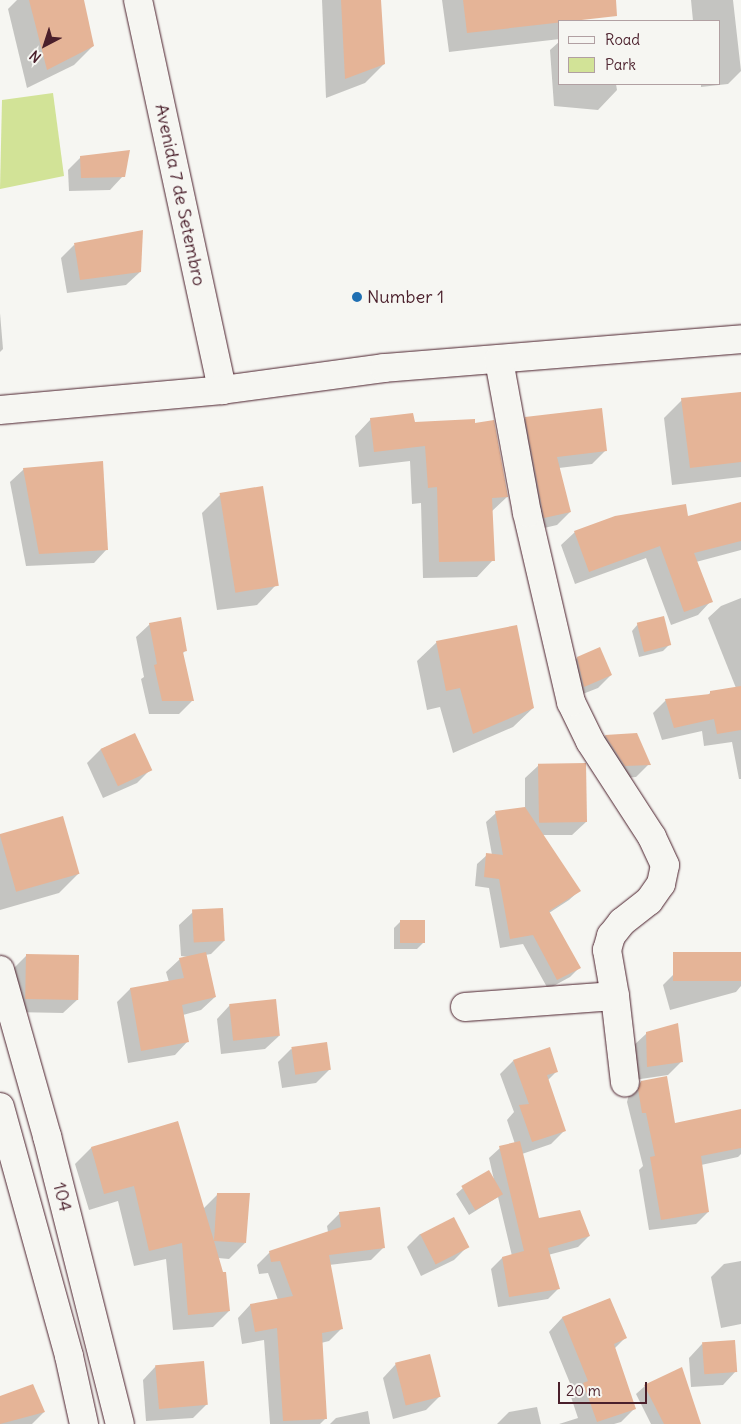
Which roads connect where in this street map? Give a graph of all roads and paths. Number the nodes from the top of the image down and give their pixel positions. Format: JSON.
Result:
{"nodes":[{"id":1,"x":138,"y":0,"type":"edge"},
{"id":2,"x":741,"y":339,"type":"edge"},
{"id":3,"x":499,"y":360,"type":"junction"},
{"id":4,"x":222,"y":390,"type":"junction"},
{"id":5,"x":0,"y":410,"type":"edge"},
{"id":6,"x":0,"y":970,"type":"edge"},
{"id":7,"x":615,"y":996,"type":"junction"},
{"id":8,"x":465,"y":1007,"type":"dead end"},
{"id":9,"x":625,"y":1082,"type":"dead end"},
{"id":10,"x":0,"y":1107,"type":"edge"},
{"id":11,"x":117,"y":1413,"type":"edge"},
{"id":12,"x":82,"y":1417,"type":"edge"}],
"edges":[{"from":1,"to":4,"type":"street","name":"Avenida 7 de Setembro"},
{"from":2,"to":3,"type":"street"},
{"from":3,"to":4,"type":"street"},
{"from":3,"to":7,"type":"street"},
{"from":4,"to":5,"type":"street"},
{"from":6,"to":11,"type":"street","name":"104"},
{"from":7,"to":8,"type":"street"},
{"from":7,"to":9,"type":"street"},
{"from":10,"to":12,"type":"street"},
{"from":11,"to":12,"type":"street"}]}
